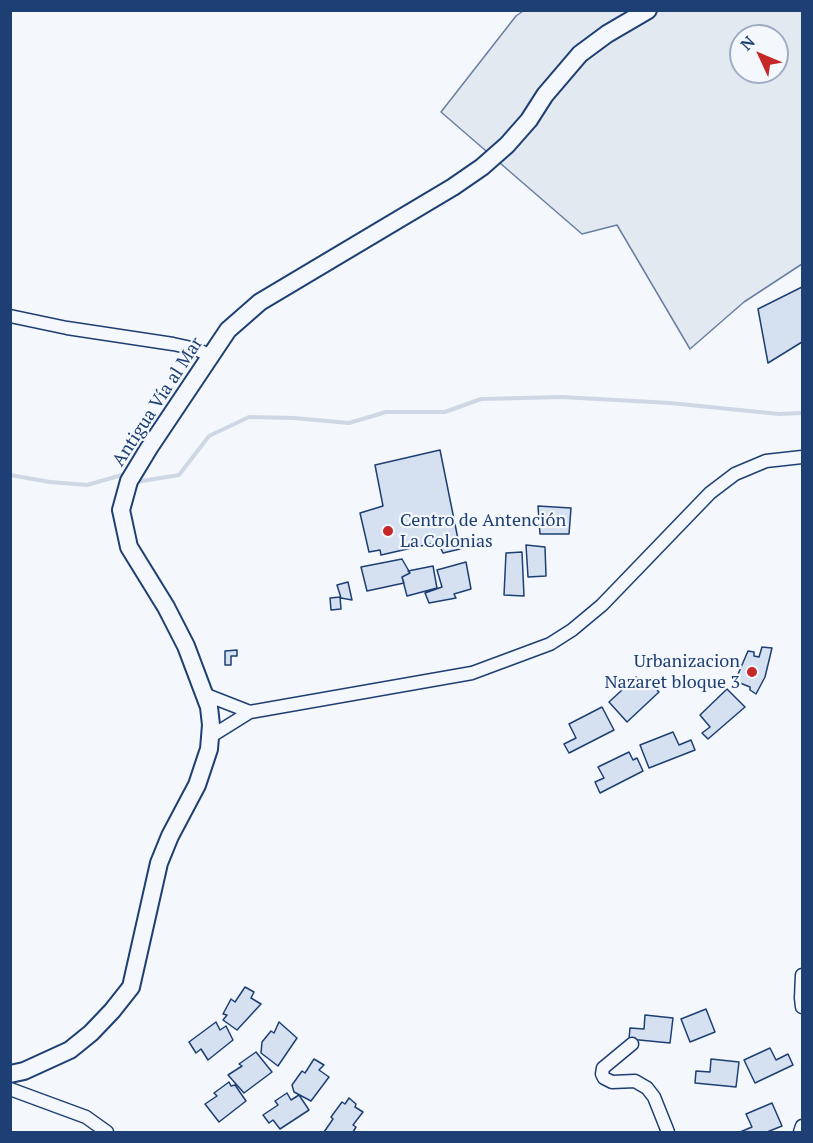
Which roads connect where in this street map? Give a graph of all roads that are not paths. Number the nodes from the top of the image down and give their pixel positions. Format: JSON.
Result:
{"nodes":[{"id":1,"x":648,"y":10,"type":"edge"},
{"id":2,"x":10,"y":316,"type":"edge"},
{"id":3,"x":211,"y":356,"type":"junction"},
{"id":4,"x":802,"y":457,"type":"edge"},
{"id":5,"x":204,"y":694,"type":"junction"},
{"id":6,"x":250,"y":712,"type":"junction"},
{"id":7,"x":210,"y":737,"type":"junction"},
{"id":8,"x":802,"y":975,"type":"edge"},
{"id":9,"x":802,"y":1007,"type":"edge"},
{"id":10,"x":632,"y":1044,"type":"dead end"},
{"id":11,"x":10,"y":1074,"type":"edge"},
{"id":12,"x":10,"y":1089,"type":"edge"},
{"id":13,"x":802,"y":1126,"type":"edge"},
{"id":14,"x":106,"y":1132,"type":"edge"},
{"id":15,"x":668,"y":1132,"type":"edge"},
{"id":16,"x":800,"y":1132,"type":"edge"}],
"edges":[{"from":1,"to":3,"type":"main road","name":"Antigua Vía al Mar"},
{"from":2,"to":3,"type":"street"},
{"from":3,"to":5,"type":"main road","name":"Antigua Vía al Mar"},
{"from":4,"to":6,"type":"street"},
{"from":5,"to":6,"type":"street"},
{"from":5,"to":7,"type":"main road","name":"Antigua Vía al Mar"},
{"from":6,"to":7,"type":"street"},
{"from":7,"to":11,"type":"main road","name":"Antigua Vía al Mar"},
{"from":8,"to":9,"type":"street"},
{"from":10,"to":15,"type":"street"},
{"from":12,"to":14,"type":"street"},
{"from":13,"to":16,"type":"street"}]}
